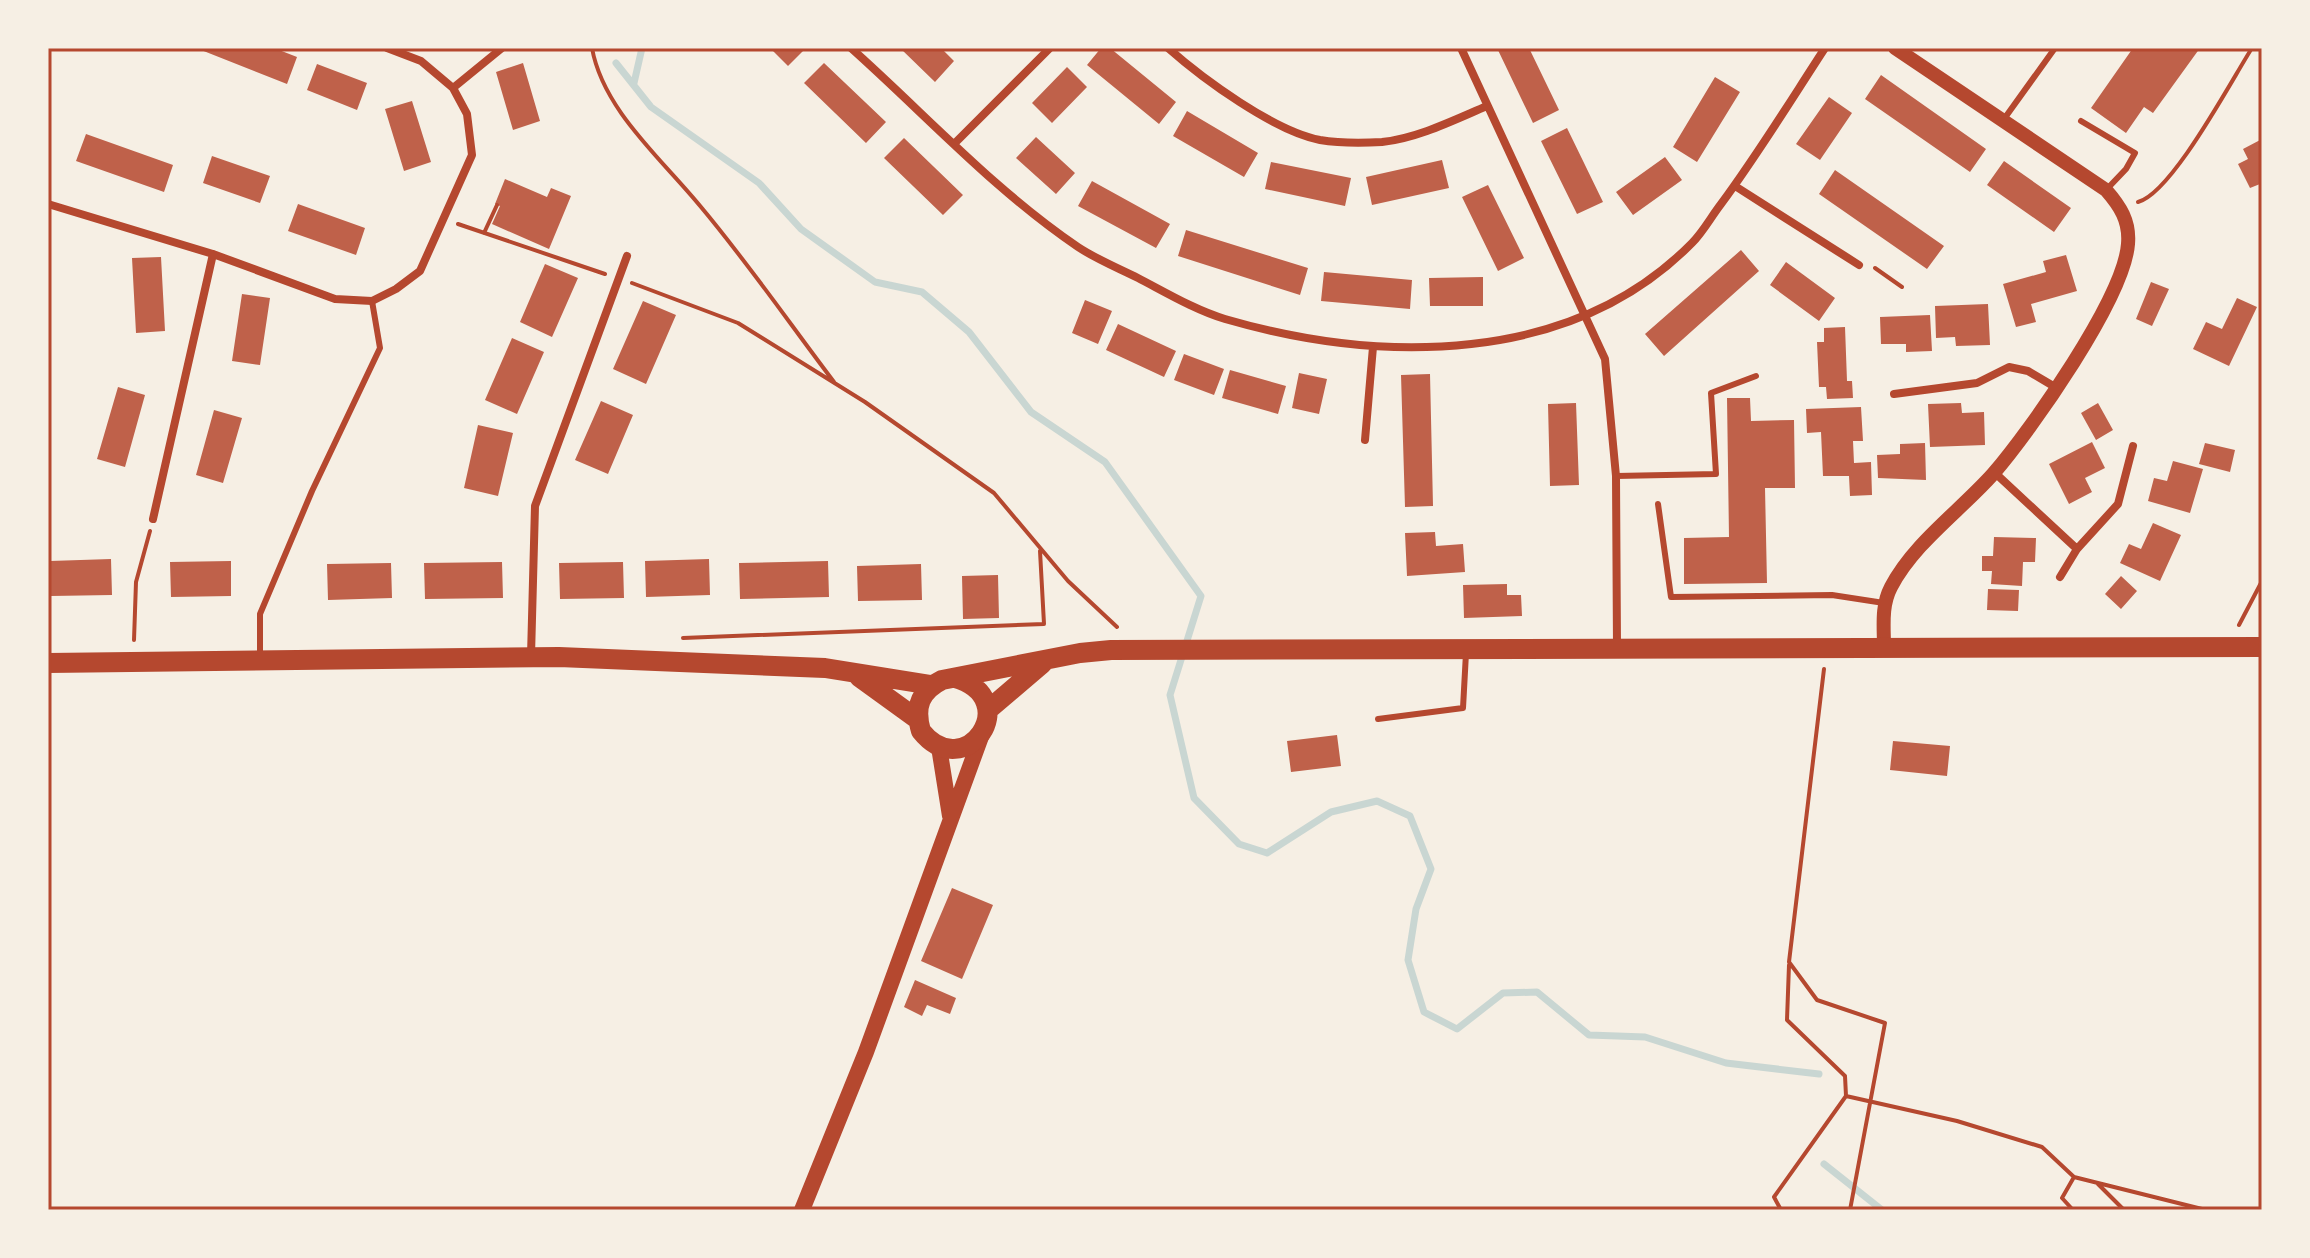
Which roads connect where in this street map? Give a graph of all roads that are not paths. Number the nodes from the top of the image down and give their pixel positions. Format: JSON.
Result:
{"nodes":[{"id":1,"x":387,"y":48,"type":"edge"},
{"id":2,"x":502,"y":48,"type":"edge"},
{"id":3,"x":851,"y":48,"type":"edge"},
{"id":4,"x":1050,"y":48,"type":"edge"},
{"id":5,"x":1168,"y":48,"type":"edge"},
{"id":6,"x":1461,"y":48,"type":"edge"},
{"id":7,"x":1825,"y":48,"type":"edge"},
{"id":8,"x":1895,"y":48,"type":"edge"},
{"id":9,"x":2055,"y":48,"type":"edge"},
{"id":10,"x":453,"y":88,"type":"junction"},
{"id":11,"x":1487,"y":106,"type":"junction"},
{"id":12,"x":2081,"y":121,"type":"dead end"},
{"id":13,"x":2002,"y":122,"type":"junction"},
{"id":14,"x":954,"y":144,"type":"junction"},
{"id":15,"x":1735,"y":186,"type":"junction"},
{"id":16,"x":2106,"y":190,"type":"junction"},
{"id":17,"x":48,"y":204,"type":"edge"},
{"id":18,"x":213,"y":254,"type":"junction"},
{"id":19,"x":627,"y":256,"type":"dead end"},
{"id":20,"x":1859,"y":265,"type":"road end"},
{"id":21,"x":372,"y":301,"type":"junction"},
{"id":22,"x":1588,"y":316,"type":"junction"},
{"id":23,"x":1373,"y":347,"type":"junction"},
{"id":24,"x":1756,"y":376,"type":"dead end"},
{"id":25,"x":2055,"y":387,"type":"junction"},
{"id":26,"x":1894,"y":394,"type":"dead end"},
{"id":27,"x":1365,"y":440,"type":"dead end"},
{"id":28,"x":2133,"y":446,"type":"dead end"},
{"id":29,"x":1994,"y":472,"type":"junction"},
{"id":30,"x":1616,"y":476,"type":"junction"},
{"id":31,"x":1658,"y":504,"type":"dead end"},
{"id":32,"x":153,"y":519,"type":"road end"},
{"id":33,"x":2077,"y":549,"type":"junction"},
{"id":34,"x":2060,"y":577,"type":"dead end"},
{"id":35,"x":1884,"y":603,"type":"junction"},
{"id":36,"x":1884,"y":647,"type":"junction"},
{"id":37,"x":2262,"y":647,"type":"edge"},
{"id":38,"x":1617,"y":648,"type":"junction"},
{"id":39,"x":1466,"y":650,"type":"junction"},
{"id":40,"x":531,"y":657,"type":"junction"},
{"id":41,"x":1045,"y":661,"type":"junction"},
{"id":42,"x":260,"y":662,"type":"junction"},
{"id":43,"x":48,"y":663,"type":"edge"},
{"id":44,"x":857,"y":675,"type":"junction"},
{"id":45,"x":955,"y":678,"type":"junction"},
{"id":46,"x":931,"y":685,"type":"junction"},
{"id":47,"x":988,"y":710,"type":"junction"},
{"id":48,"x":917,"y":719,"type":"junction"},
{"id":49,"x":1378,"y":719,"type":"dead end"},
{"id":50,"x":982,"y":734,"type":"junction"},
{"id":51,"x":939,"y":747,"type":"junction"},
{"id":52,"x":950,"y":817,"type":"junction"},
{"id":53,"x":802,"y":1210,"type":"edge"}],
"edges":[{"from":1,"to":10,"type":"street"},
{"from":2,"to":10,"type":"street"},
{"from":3,"to":14,"type":"street"},
{"from":4,"to":14,"type":"street"},
{"from":5,"to":11,"type":"street"},
{"from":6,"to":11,"type":"street"},
{"from":7,"to":15,"type":"street"},
{"from":8,"to":13,"type":"street"},
{"from":9,"to":13,"type":"lane"},
{"from":10,"to":21,"type":"street"},
{"from":11,"to":22,"type":"street"},
{"from":12,"to":16,"type":"lane"},
{"from":13,"to":16,"type":"street"},
{"from":14,"to":23,"type":"street"},
{"from":15,"to":20,"type":"street"},
{"from":15,"to":22,"type":"street"},
{"from":16,"to":25,"type":"street"},
{"from":17,"to":18,"type":"street"},
{"from":18,"to":21,"type":"street"},
{"from":18,"to":32,"type":"street"},
{"from":19,"to":40,"type":"street"},
{"from":21,"to":42,"type":"lane"},
{"from":22,"to":23,"type":"street"},
{"from":22,"to":30,"type":"street"},
{"from":23,"to":27,"type":"street"},
{"from":24,"to":30,"type":"lane"},
{"from":25,"to":26,"type":"street"},
{"from":25,"to":29,"type":"street"},
{"from":28,"to":33,"type":"street"},
{"from":29,"to":33,"type":"street"},
{"from":29,"to":35,"type":"street"},
{"from":30,"to":38,"type":"street"},
{"from":31,"to":35,"type":"lane"},
{"from":33,"to":34,"type":"street"},
{"from":35,"to":36,"type":"street"},
{"from":36,"to":37,"type":"main road"},
{"from":36,"to":38,"type":"main road"},
{"from":38,"to":39,"type":"main road"},
{"from":39,"to":41,"type":"main road"},
{"from":39,"to":49,"type":"lane"},
{"from":40,"to":42,"type":"main road"},
{"from":40,"to":44,"type":"main road"},
{"from":41,"to":45,"type":"main road"},
{"from":41,"to":47,"type":"main road"},
{"from":42,"to":43,"type":"main road"},
{"from":44,"to":46,"type":"main road"},
{"from":44,"to":48,"type":"main road"},
{"from":45,"to":46,"type":"main road"},
{"from":45,"to":47,"type":"main road"},
{"from":46,"to":48,"type":"main road"},
{"from":47,"to":50,"type":"main road"},
{"from":48,"to":51,"type":"main road"},
{"from":50,"to":51,"type":"main road"},
{"from":50,"to":52,"type":"main road"},
{"from":51,"to":52,"type":"main road"},
{"from":52,"to":53,"type":"main road"}]}
